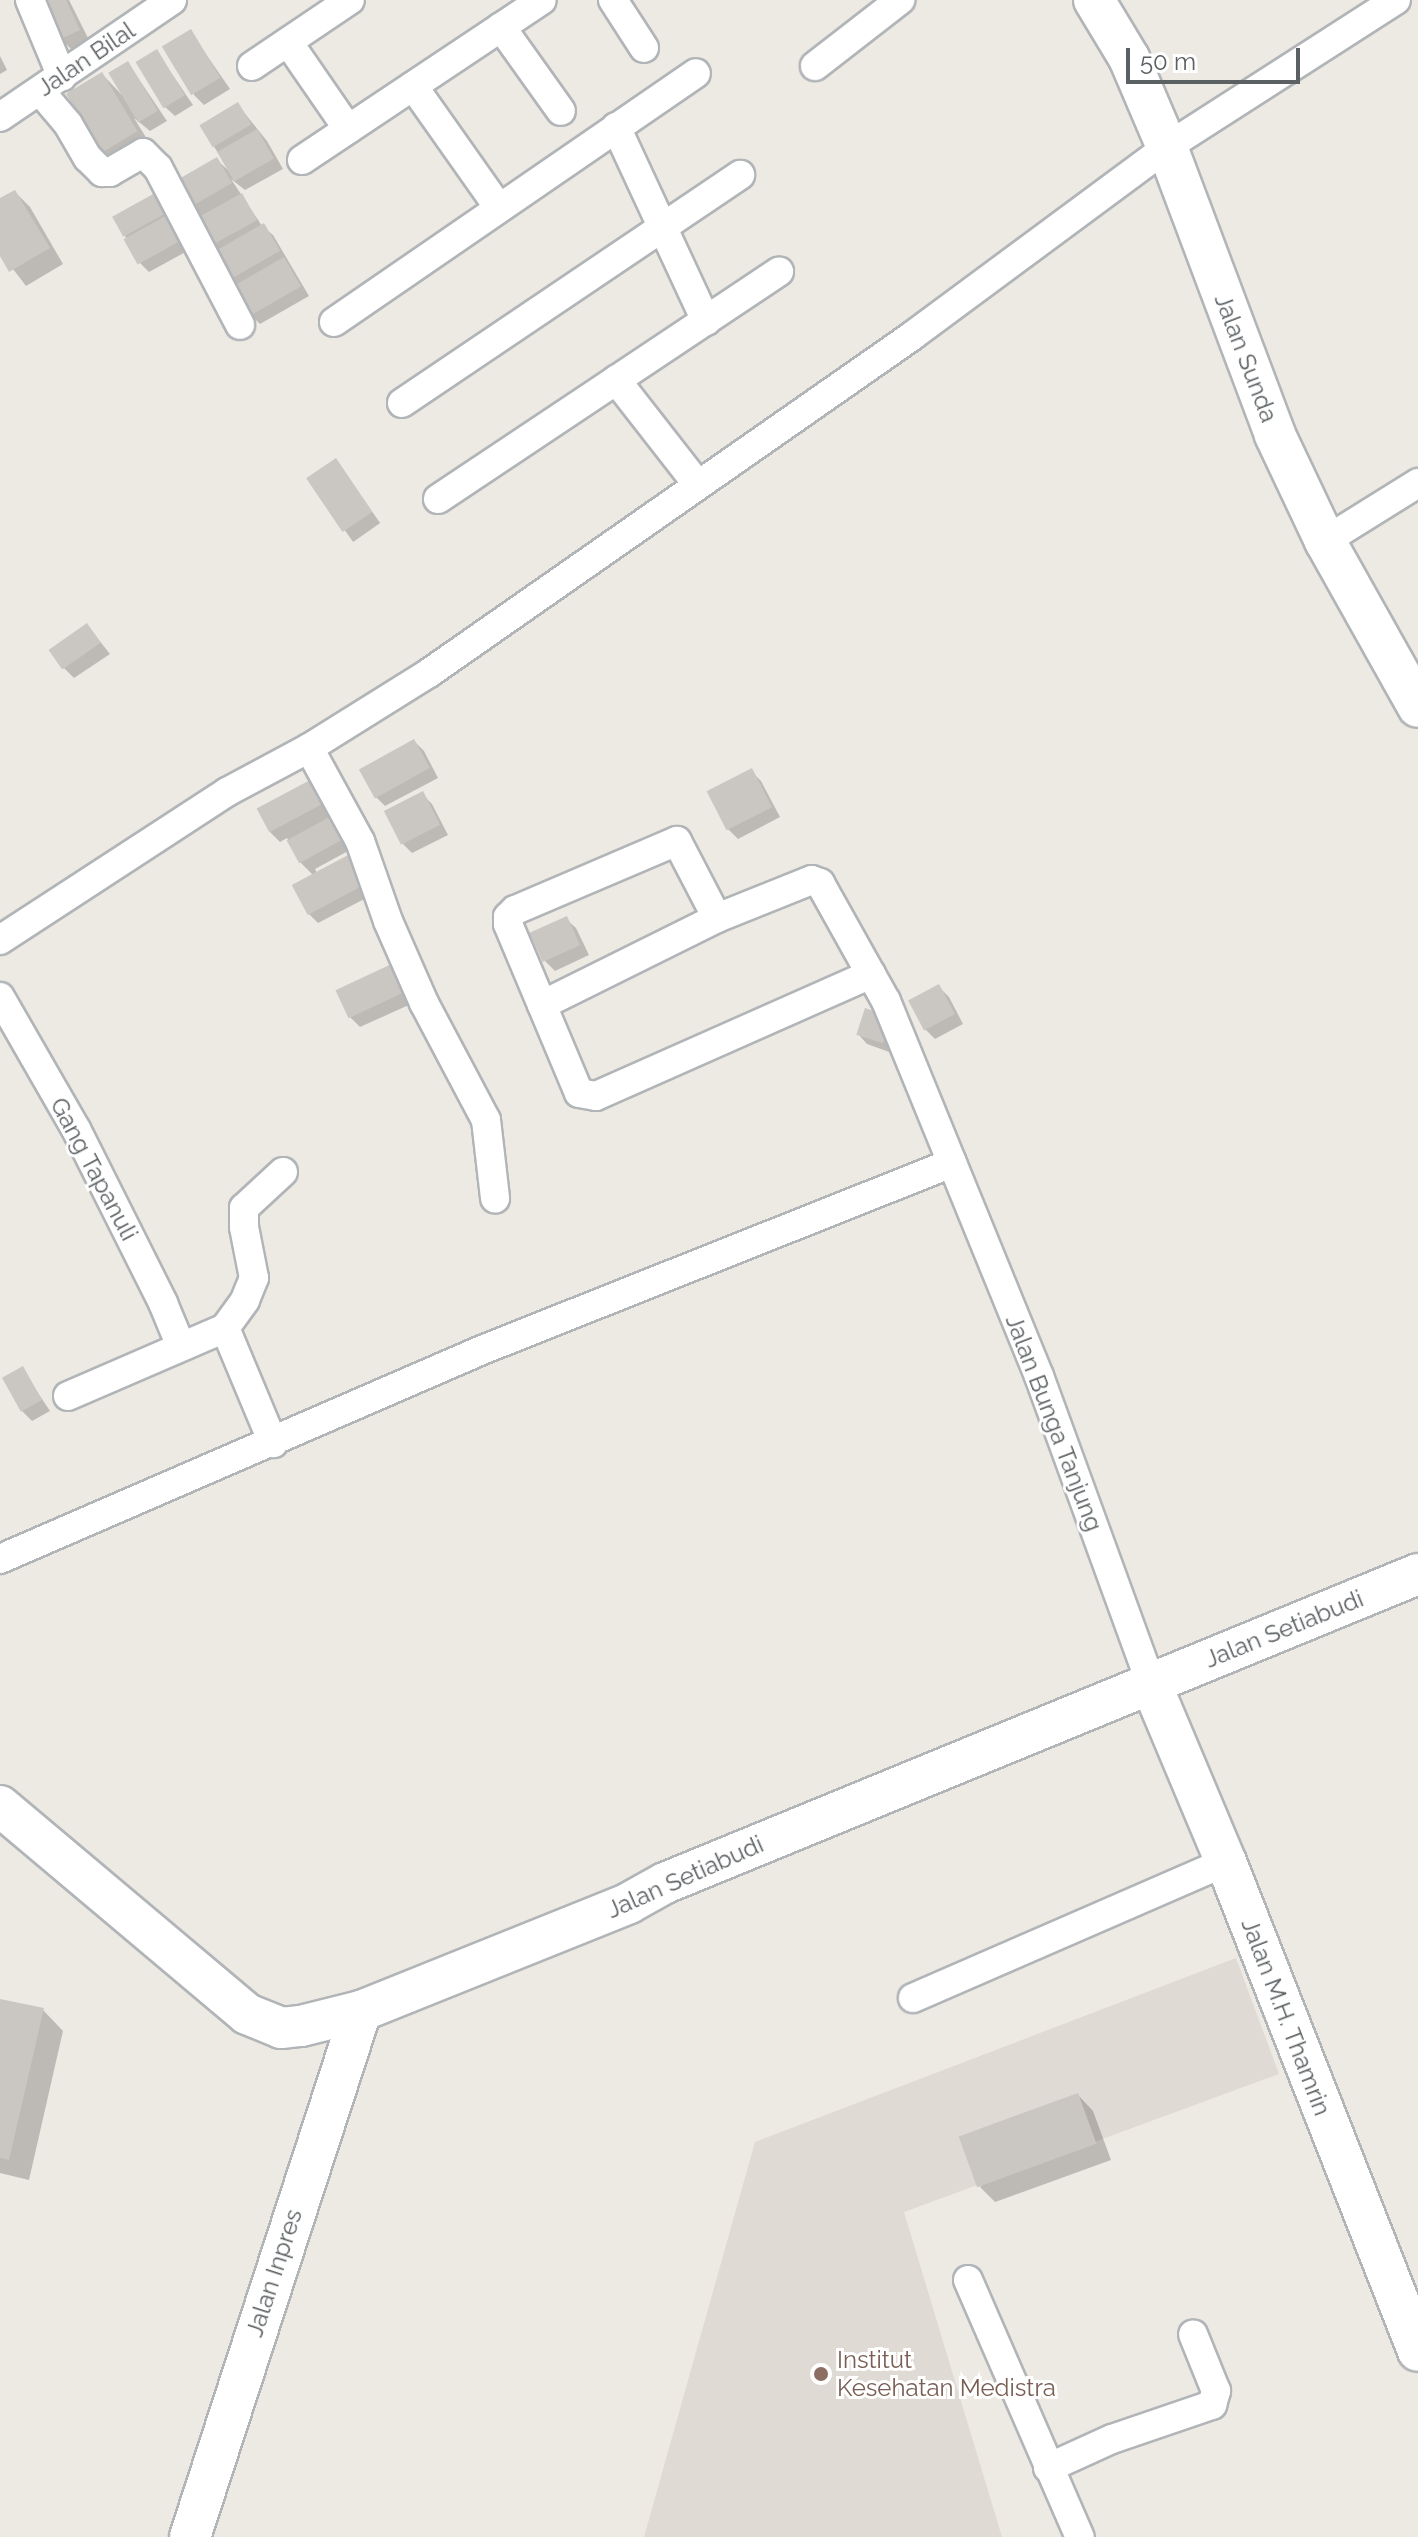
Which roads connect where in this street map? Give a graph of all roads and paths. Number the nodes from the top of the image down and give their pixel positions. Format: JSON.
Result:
{"nodes":[{"id":1,"x":30,"y":0,"type":"edge"},
{"id":2,"x":172,"y":0,"type":"edge"},
{"id":3,"x":350,"y":0,"type":"edge"},
{"id":4,"x":542,"y":0,"type":"edge"},
{"id":5,"x":613,"y":0,"type":"edge"},
{"id":6,"x":900,"y":0,"type":"edge"},
{"id":7,"x":1094,"y":0,"type":"edge"},
{"id":8,"x":1396,"y":0,"type":"edge"},
{"id":9,"x":501,"y":27,"type":"junction"},
{"id":10,"x":288,"y":42,"type":"junction"},
{"id":11,"x":644,"y":48,"type":"dead end"},
{"id":12,"x":252,"y":66,"type":"dead end"},
{"id":13,"x":815,"y":66,"type":"dead end"},
{"id":14,"x":696,"y":73,"type":"dead end"},
{"id":15,"x":51,"y":84,"type":"junction"},
{"id":16,"x":413,"y":86,"type":"junction"},
{"id":17,"x":561,"y":111,"type":"dead end"},
{"id":18,"x":0,"y":117,"type":"edge"},
{"id":19,"x":616,"y":127,"type":"junction"},
{"id":20,"x":348,"y":129,"type":"junction"},
{"id":21,"x":1167,"y":147,"type":"junction"},
{"id":22,"x":302,"y":160,"type":"dead end"},
{"id":23,"x":740,"y":175,"type":"dead end"},
{"id":24,"x":499,"y":208,"type":"junction"},
{"id":25,"x":662,"y":227,"type":"junction"},
{"id":26,"x":779,"y":272,"type":"dead end"},
{"id":27,"x":706,"y":321,"type":"junction"},
{"id":28,"x":334,"y":322,"type":"dead end"},
{"id":29,"x":240,"y":325,"type":"dead end"},
{"id":30,"x":616,"y":380,"type":"junction"},
{"id":31,"x":402,"y":403,"type":"dead end"},
{"id":32,"x":1418,"y":483,"type":"edge"},
{"id":33,"x":698,"y":485,"type":"junction"},
{"id":34,"x":438,"y":499,"type":"dead end"},
{"id":35,"x":1325,"y":541,"type":"junction"},
{"id":36,"x":1418,"y":707,"type":"edge"},
{"id":37,"x":309,"y":748,"type":"junction"},
{"id":38,"x":717,"y":918,"type":"junction"},
{"id":39,"x":0,"y":940,"type":"edge"},
{"id":40,"x":871,"y":974,"type":"junction"},
{"id":41,"x":0,"y":997,"type":"edge"},
{"id":42,"x":542,"y":1005,"type":"junction"},
{"id":43,"x":952,"y":1163,"type":"junction"},
{"id":44,"x":283,"y":1172,"type":"dead end"},
{"id":45,"x":495,"y":1198,"type":"dead end"},
{"id":46,"x":225,"y":1328,"type":"junction"},
{"id":47,"x":180,"y":1344,"type":"junction"},
{"id":48,"x":68,"y":1396,"type":"dead end"},
{"id":49,"x":273,"y":1443,"type":"junction"},
{"id":50,"x":0,"y":1559,"type":"edge"},
{"id":51,"x":1418,"y":1574,"type":"edge"},
{"id":52,"x":1151,"y":1684,"type":"junction"},
{"id":53,"x":0,"y":1806,"type":"edge"},
{"id":54,"x":1226,"y":1862,"type":"junction"},
{"id":55,"x":913,"y":1998,"type":"dead end"},
{"id":56,"x":361,"y":2011,"type":"junction"},
{"id":57,"x":968,"y":2280,"type":"dead end"},
{"id":58,"x":1193,"y":2334,"type":"dead end"},
{"id":59,"x":1418,"y":2351,"type":"edge"},
{"id":60,"x":1048,"y":2468,"type":"junction"},
{"id":61,"x":190,"y":2537,"type":"edge"},
{"id":62,"x":1080,"y":2537,"type":"edge"}],
"edges":[{"from":1,"to":15,"type":"street"},
{"from":2,"to":15,"type":"street","name":"Jalan Bilal"},
{"from":3,"to":10,"type":"street"},
{"from":4,"to":9,"type":"street"},
{"from":5,"to":11,"type":"street"},
{"from":6,"to":13,"type":"street"},
{"from":7,"to":21,"type":"street","name":"Jalan Sunda"},
{"from":8,"to":21,"type":"street"},
{"from":9,"to":16,"type":"street"},
{"from":9,"to":17,"type":"street"},
{"from":10,"to":12,"type":"street"},
{"from":10,"to":20,"type":"street"},
{"from":14,"to":19,"type":"street"},
{"from":15,"to":18,"type":"street","name":"Jalan Bilal"},
{"from":15,"to":29,"type":"street"},
{"from":16,"to":20,"type":"street"},
{"from":16,"to":24,"type":"street"},
{"from":19,"to":24,"type":"street"},
{"from":19,"to":25,"type":"street"},
{"from":20,"to":22,"type":"street"},
{"from":21,"to":33,"type":"street"},
{"from":21,"to":35,"type":"street","name":"Jalan Sunda"},
{"from":23,"to":25,"type":"street"},
{"from":24,"to":28,"type":"street"},
{"from":25,"to":27,"type":"street"},
{"from":25,"to":31,"type":"street"},
{"from":26,"to":27,"type":"street"},
{"from":27,"to":30,"type":"street"},
{"from":30,"to":33,"type":"street"},
{"from":30,"to":34,"type":"street"},
{"from":32,"to":35,"type":"street"},
{"from":33,"to":37,"type":"street"},
{"from":35,"to":36,"type":"street","name":"Jalan Sunda"},
{"from":37,"to":39,"type":"street"},
{"from":37,"to":45,"type":"street"},
{"from":38,"to":40,"type":"street","name":"Jalan Bunga Tanjung"},
{"from":38,"to":42,"type":"street"},
{"from":38,"to":42,"type":"street"},
{"from":40,"to":42,"type":"street"},
{"from":40,"to":43,"type":"street","name":"Jalan Bunga Tanjung"},
{"from":41,"to":47,"type":"street","name":"Gang Tapanuli"},
{"from":43,"to":49,"type":"street"},
{"from":43,"to":52,"type":"street","name":"Jalan Bunga Tanjung"},
{"from":44,"to":46,"type":"street"},
{"from":46,"to":47,"type":"street"},
{"from":46,"to":49,"type":"street"},
{"from":47,"to":48,"type":"street"},
{"from":49,"to":50,"type":"street"},
{"from":51,"to":52,"type":"street","name":"Jalan Setiabudi"},
{"from":52,"to":54,"type":"street","name":"Jalan M.H. Thamrin"},
{"from":52,"to":56,"type":"street","name":"Jalan Setiabudi"},
{"from":53,"to":56,"type":"street","name":"Jalan Setiabudi"},
{"from":54,"to":55,"type":"street"},
{"from":54,"to":59,"type":"street","name":"Jalan M.H. Thamrin"},
{"from":56,"to":61,"type":"street","name":"Jalan Inpres"},
{"from":57,"to":60,"type":"street"},
{"from":58,"to":60,"type":"street"},
{"from":60,"to":62,"type":"street"}]}
